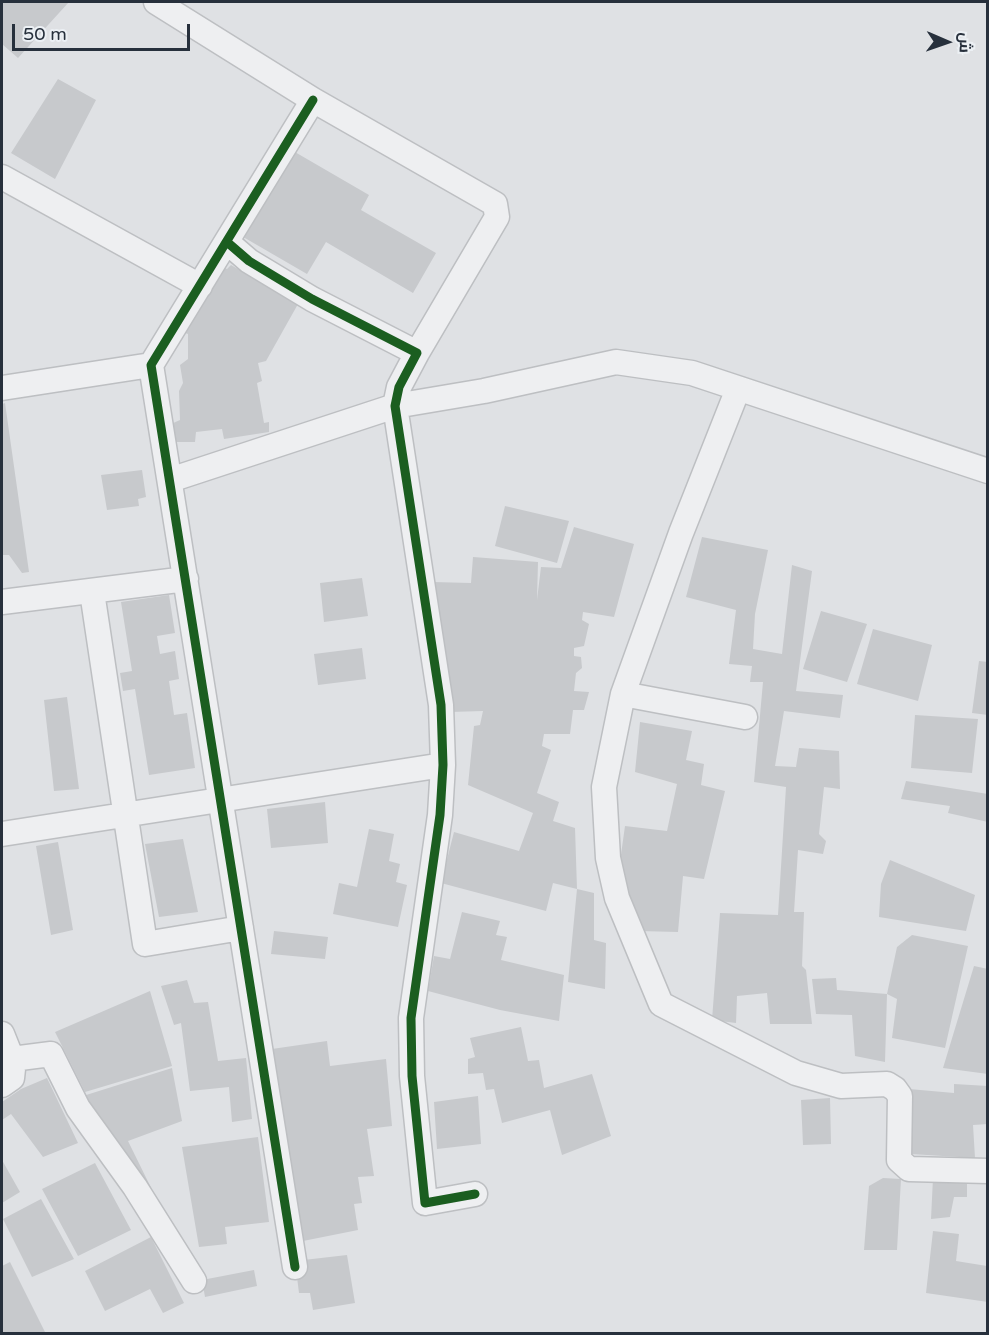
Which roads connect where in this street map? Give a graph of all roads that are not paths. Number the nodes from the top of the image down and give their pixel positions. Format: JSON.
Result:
{"nodes":[{"id":1,"x":156,"y":2,"type":"edge"},
{"id":2,"x":314,"y":100,"type":"junction"},
{"id":3,"x":2,"y":177,"type":"edge"},
{"id":4,"x":227,"y":242,"type":"junction"},
{"id":5,"x":200,"y":286,"type":"junction"},
{"id":6,"x":417,"y":353,"type":"junction"},
{"id":7,"x":152,"y":365,"type":"junction"},
{"id":8,"x":2,"y":388,"type":"edge"},
{"id":9,"x":738,"y":389,"type":"junction"},
{"id":10,"x":395,"y":406,"type":"junction"},
{"id":11,"x":987,"y":471,"type":"edge"},
{"id":12,"x":170,"y":480,"type":"junction"},
{"id":13,"x":186,"y":579,"type":"junction"},
{"id":14,"x":92,"y":592,"type":"junction"},
{"id":15,"x":2,"y":602,"type":"edge"},
{"id":16,"x":623,"y":694,"type":"junction"},
{"id":17,"x":746,"y":717,"type":"dead end"},
{"id":18,"x":443,"y":765,"type":"junction"},
{"id":19,"x":220,"y":800,"type":"junction"},
{"id":20,"x":125,"y":814,"type":"junction"},
{"id":21,"x":2,"y":834,"type":"edge"},
{"id":22,"x":241,"y":928,"type":"junction"},
{"id":23,"x":2,"y":1034,"type":"edge"},
{"id":24,"x":12,"y":1059,"type":"junction"},
{"id":25,"x":2,"y":1085,"type":"edge"},
{"id":26,"x":987,"y":1171,"type":"edge"},
{"id":27,"x":475,"y":1194,"type":"dead end"},
{"id":28,"x":295,"y":1267,"type":"dead end"},
{"id":29,"x":194,"y":1281,"type":"dead end"}],
"edges":[{"from":1,"to":2,"type":"street"},
{"from":2,"to":4,"type":"street"},
{"from":2,"to":6,"type":"street"},
{"from":3,"to":5,"type":"street"},
{"from":4,"to":5,"type":"street"},
{"from":4,"to":6,"type":"street"},
{"from":5,"to":7,"type":"street"},
{"from":6,"to":10,"type":"street"},
{"from":7,"to":8,"type":"street"},
{"from":7,"to":12,"type":"street"},
{"from":9,"to":10,"type":"street"},
{"from":9,"to":11,"type":"street"},
{"from":9,"to":16,"type":"street"},
{"from":10,"to":12,"type":"street"},
{"from":10,"to":18,"type":"street"},
{"from":12,"to":13,"type":"street"},
{"from":13,"to":14,"type":"street"},
{"from":13,"to":19,"type":"street"},
{"from":14,"to":15,"type":"street"},
{"from":14,"to":20,"type":"street"},
{"from":16,"to":17,"type":"street"},
{"from":16,"to":26,"type":"street"},
{"from":18,"to":19,"type":"street"},
{"from":18,"to":27,"type":"street"},
{"from":19,"to":20,"type":"street"},
{"from":19,"to":22,"type":"street"},
{"from":20,"to":21,"type":"street"},
{"from":20,"to":22,"type":"street"},
{"from":22,"to":28,"type":"street"},
{"from":23,"to":24,"type":"street"},
{"from":24,"to":25,"type":"street"},
{"from":24,"to":29,"type":"street"}]}
